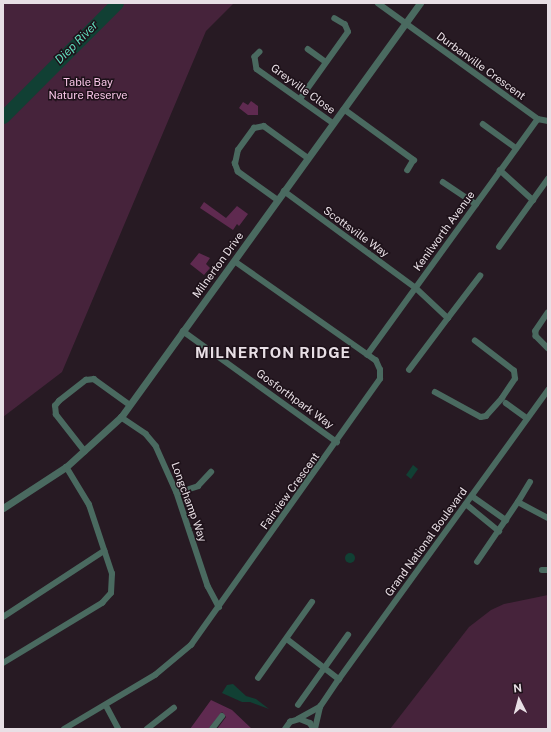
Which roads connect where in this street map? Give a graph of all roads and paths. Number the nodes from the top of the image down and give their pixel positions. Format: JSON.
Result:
{"nodes":[{"id":1,"x":378,"y":3,"type":"edge"},
{"id":2,"x":420,"y":3,"type":"edge"},
{"id":3,"x":335,"y":19,"type":"dead end"},
{"id":4,"x":405,"y":23,"type":"junction"},
{"id":5,"x":308,"y":49,"type":"dead end"},
{"id":6,"x":260,"y":52,"type":"dead end"},
{"id":7,"x":326,"y":62,"type":"junction"},
{"id":8,"x":300,"y":99,"type":"junction"},
{"id":9,"x":344,"y":109,"type":"junction"},
{"id":10,"x":538,"y":119,"type":"junction"},
{"id":11,"x":548,"y":121,"type":"edge"},
{"id":12,"x":333,"y":123,"type":"junction"},
{"id":13,"x":483,"y":124,"type":"dead end"},
{"id":14,"x":516,"y":148,"type":"junction"},
{"id":15,"x":308,"y":158,"type":"junction"},
{"id":16,"x":408,"y":170,"type":"dead end"},
{"id":17,"x":500,"y":170,"type":"junction"},
{"id":18,"x":548,"y":179,"type":"edge"},
{"id":19,"x":443,"y":182,"type":"dead end"},
{"id":20,"x":284,"y":191,"type":"junction"},
{"id":21,"x":278,"y":200,"type":"junction"},
{"id":22,"x":533,"y":200,"type":"junction"},
{"id":23,"x":476,"y":204,"type":"junction"},
{"id":24,"x":499,"y":247,"type":"dead end"},
{"id":25,"x":235,"y":262,"type":"junction"},
{"id":26,"x":480,"y":276,"type":"dead end"},
{"id":27,"x":416,"y":288,"type":"junction"},
{"id":28,"x":548,"y":313,"type":"edge"},
{"id":29,"x":448,"y":318,"type":"junction"},
{"id":30,"x":183,"y":331,"type":"junction"},
{"id":31,"x":475,"y":341,"type":"dead end"},
{"id":32,"x":548,"y":348,"type":"edge"},
{"id":33,"x":368,"y":355,"type":"junction"},
{"id":34,"x":409,"y":370,"type":"dead end"},
{"id":35,"x":548,"y":390,"type":"edge"},
{"id":36,"x":434,"y":392,"type":"dead end"},
{"id":37,"x":506,"y":404,"type":"dead end"},
{"id":38,"x":130,"y":405,"type":"junction"},
{"id":39,"x":121,"y":417,"type":"junction"},
{"id":40,"x":527,"y":418,"type":"junction"},
{"id":41,"x":337,"y":442,"type":"junction"},
{"id":42,"x":85,"y":452,"type":"junction"},
{"id":43,"x":66,"y":467,"type":"junction"},
{"id":44,"x":211,"y":472,"type":"dead end"},
{"id":45,"x":530,"y":482,"type":"dead end"},
{"id":46,"x":177,"y":493,"type":"junction"},
{"id":47,"x":472,"y":496,"type":"junction"},
{"id":48,"x":518,"y":502,"type":"junction"},
{"id":49,"x":466,"y":504,"type":"junction"},
{"id":50,"x":3,"y":508,"type":"edge"},
{"id":51,"x":548,"y":518,"type":"edge"},
{"id":52,"x":506,"y":520,"type":"junction"},
{"id":53,"x":499,"y":531,"type":"junction"},
{"id":54,"x":104,"y":551,"type":"junction"},
{"id":55,"x":477,"y":562,"type":"dead end"},
{"id":56,"x":312,"y":602,"type":"dead end"},
{"id":57,"x":219,"y":607,"type":"junction"},
{"id":58,"x":3,"y":617,"type":"edge"},
{"id":59,"x":348,"y":635,"type":"dead end"},
{"id":60,"x":287,"y":639,"type":"junction"},
{"id":61,"x":3,"y":663,"type":"edge"},
{"id":62,"x":325,"y":668,"type":"junction"},
{"id":63,"x":258,"y":678,"type":"dead end"},
{"id":64,"x":339,"y":679,"type":"junction"},
{"id":65,"x":298,"y":705,"type":"dead end"},
{"id":66,"x":106,"y":706,"type":"junction"},
{"id":67,"x":320,"y":707,"type":"junction"},
{"id":68,"x":174,"y":708,"type":"dead end"},
{"id":69,"x":222,"y":716,"type":"dead end"},
{"id":70,"x":296,"y":719,"type":"junction"},
{"id":71,"x":64,"y":729,"type":"edge"},
{"id":72,"x":119,"y":729,"type":"edge"},
{"id":73,"x":147,"y":729,"type":"edge"},
{"id":74,"x":212,"y":729,"type":"edge"},
{"id":75,"x":285,"y":729,"type":"edge"},
{"id":76,"x":315,"y":729,"type":"edge"}],
"edges":[{"from":1,"to":4,"type":"street"},
{"from":2,"to":4,"type":"street","name":"Milnerton Drive"},
{"from":3,"to":7,"type":"street"},
{"from":4,"to":9,"type":"street","name":"Milnerton Drive"},
{"from":4,"to":10,"type":"street","name":"Durbanville Crescent"},
{"from":5,"to":7,"type":"street"},
{"from":6,"to":8,"type":"street","name":"Greyville Close"},
{"from":7,"to":8,"type":"street"},
{"from":8,"to":12,"type":"street","name":"Greyville Close"},
{"from":9,"to":12,"type":"street","name":"Milnerton Drive"},
{"from":9,"to":16,"type":"street"},
{"from":10,"to":11,"type":"street","name":"Durbanville Crescent"},
{"from":10,"to":14,"type":"street","name":"Kenilworth Avenue"},
{"from":12,"to":15,"type":"street","name":"Milnerton Drive"},
{"from":13,"to":14,"type":"street"},
{"from":14,"to":17,"type":"street","name":"Kenilworth Avenue"},
{"from":15,"to":20,"type":"street","name":"Milnerton Drive"},
{"from":15,"to":21,"type":"street"},
{"from":17,"to":22,"type":"street"},
{"from":17,"to":23,"type":"street","name":"Kenilworth Avenue"},
{"from":18,"to":22,"type":"street"},
{"from":19,"to":23,"type":"street"},
{"from":20,"to":21,"type":"street","name":"Milnerton Drive"},
{"from":20,"to":27,"type":"street","name":"Scottsville Way"},
{"from":21,"to":25,"type":"street","name":"Milnerton Drive"},
{"from":22,"to":24,"type":"street"},
{"from":23,"to":27,"type":"street","name":"Kenilworth Avenue"},
{"from":25,"to":30,"type":"street","name":"Milnerton Drive"},
{"from":25,"to":33,"type":"street","name":"Fairview Crescent"},
{"from":26,"to":29,"type":"street"},
{"from":27,"to":29,"type":"street","name":"Scottsville Way"},
{"from":27,"to":33,"type":"street","name":"Kenilworth Avenue"},
{"from":28,"to":32,"type":"street"},
{"from":29,"to":34,"type":"street"},
{"from":30,"to":38,"type":"street","name":"Milnerton Drive"},
{"from":30,"to":41,"type":"street","name":"Gosforthpark Way"},
{"from":31,"to":36,"type":"street"},
{"from":33,"to":41,"type":"street","name":"Fairview Crescent"},
{"from":35,"to":40,"type":"street","name":"Grand National Boulevard"},
{"from":37,"to":40,"type":"street"},
{"from":38,"to":39,"type":"street","name":"Milnerton Drive"},
{"from":38,"to":42,"type":"street"},
{"from":39,"to":42,"type":"street","name":"Milnerton Drive"},
{"from":39,"to":46,"type":"street","name":"Longchamp Way"},
{"from":40,"to":47,"type":"street","name":"Grand National Boulevard"},
{"from":41,"to":57,"type":"street","name":"Fairview Crescent"},
{"from":42,"to":43,"type":"street","name":"Milnerton Drive"},
{"from":43,"to":50,"type":"street","name":"Milnerton Drive"},
{"from":43,"to":54,"type":"street"},
{"from":44,"to":46,"type":"street"},
{"from":45,"to":48,"type":"street"},
{"from":46,"to":57,"type":"street","name":"Longchamp Way"},
{"from":47,"to":49,"type":"street","name":"Grand National Boulevard"},
{"from":47,"to":52,"type":"street"},
{"from":48,"to":51,"type":"street"},
{"from":48,"to":52,"type":"street"},
{"from":49,"to":53,"type":"street"},
{"from":49,"to":64,"type":"street","name":"Grand National Boulevard"},
{"from":52,"to":53,"type":"street"},
{"from":53,"to":55,"type":"street"},
{"from":54,"to":58,"type":"street"},
{"from":54,"to":61,"type":"street"},
{"from":56,"to":60,"type":"street"},
{"from":57,"to":66,"type":"street","name":"Fairview Crescent"},
{"from":59,"to":62,"type":"street"},
{"from":60,"to":62,"type":"street"},
{"from":60,"to":63,"type":"street"},
{"from":62,"to":64,"type":"street"},
{"from":62,"to":65,"type":"street"},
{"from":64,"to":67,"type":"street","name":"Grand National Boulevard"},
{"from":66,"to":71,"type":"street","name":"Fairview Crescent"},
{"from":66,"to":72,"type":"street"},
{"from":67,"to":70,"type":"street","name":"Grand National Boulevard"},
{"from":67,"to":76,"type":"street","name":"Grand National Boulevard"},
{"from":68,"to":73,"type":"street"},
{"from":69,"to":74,"type":"street"},
{"from":70,"to":75,"type":"street","name":"Grand National Boulevard"},
{"from":70,"to":76,"type":"street"}]}
